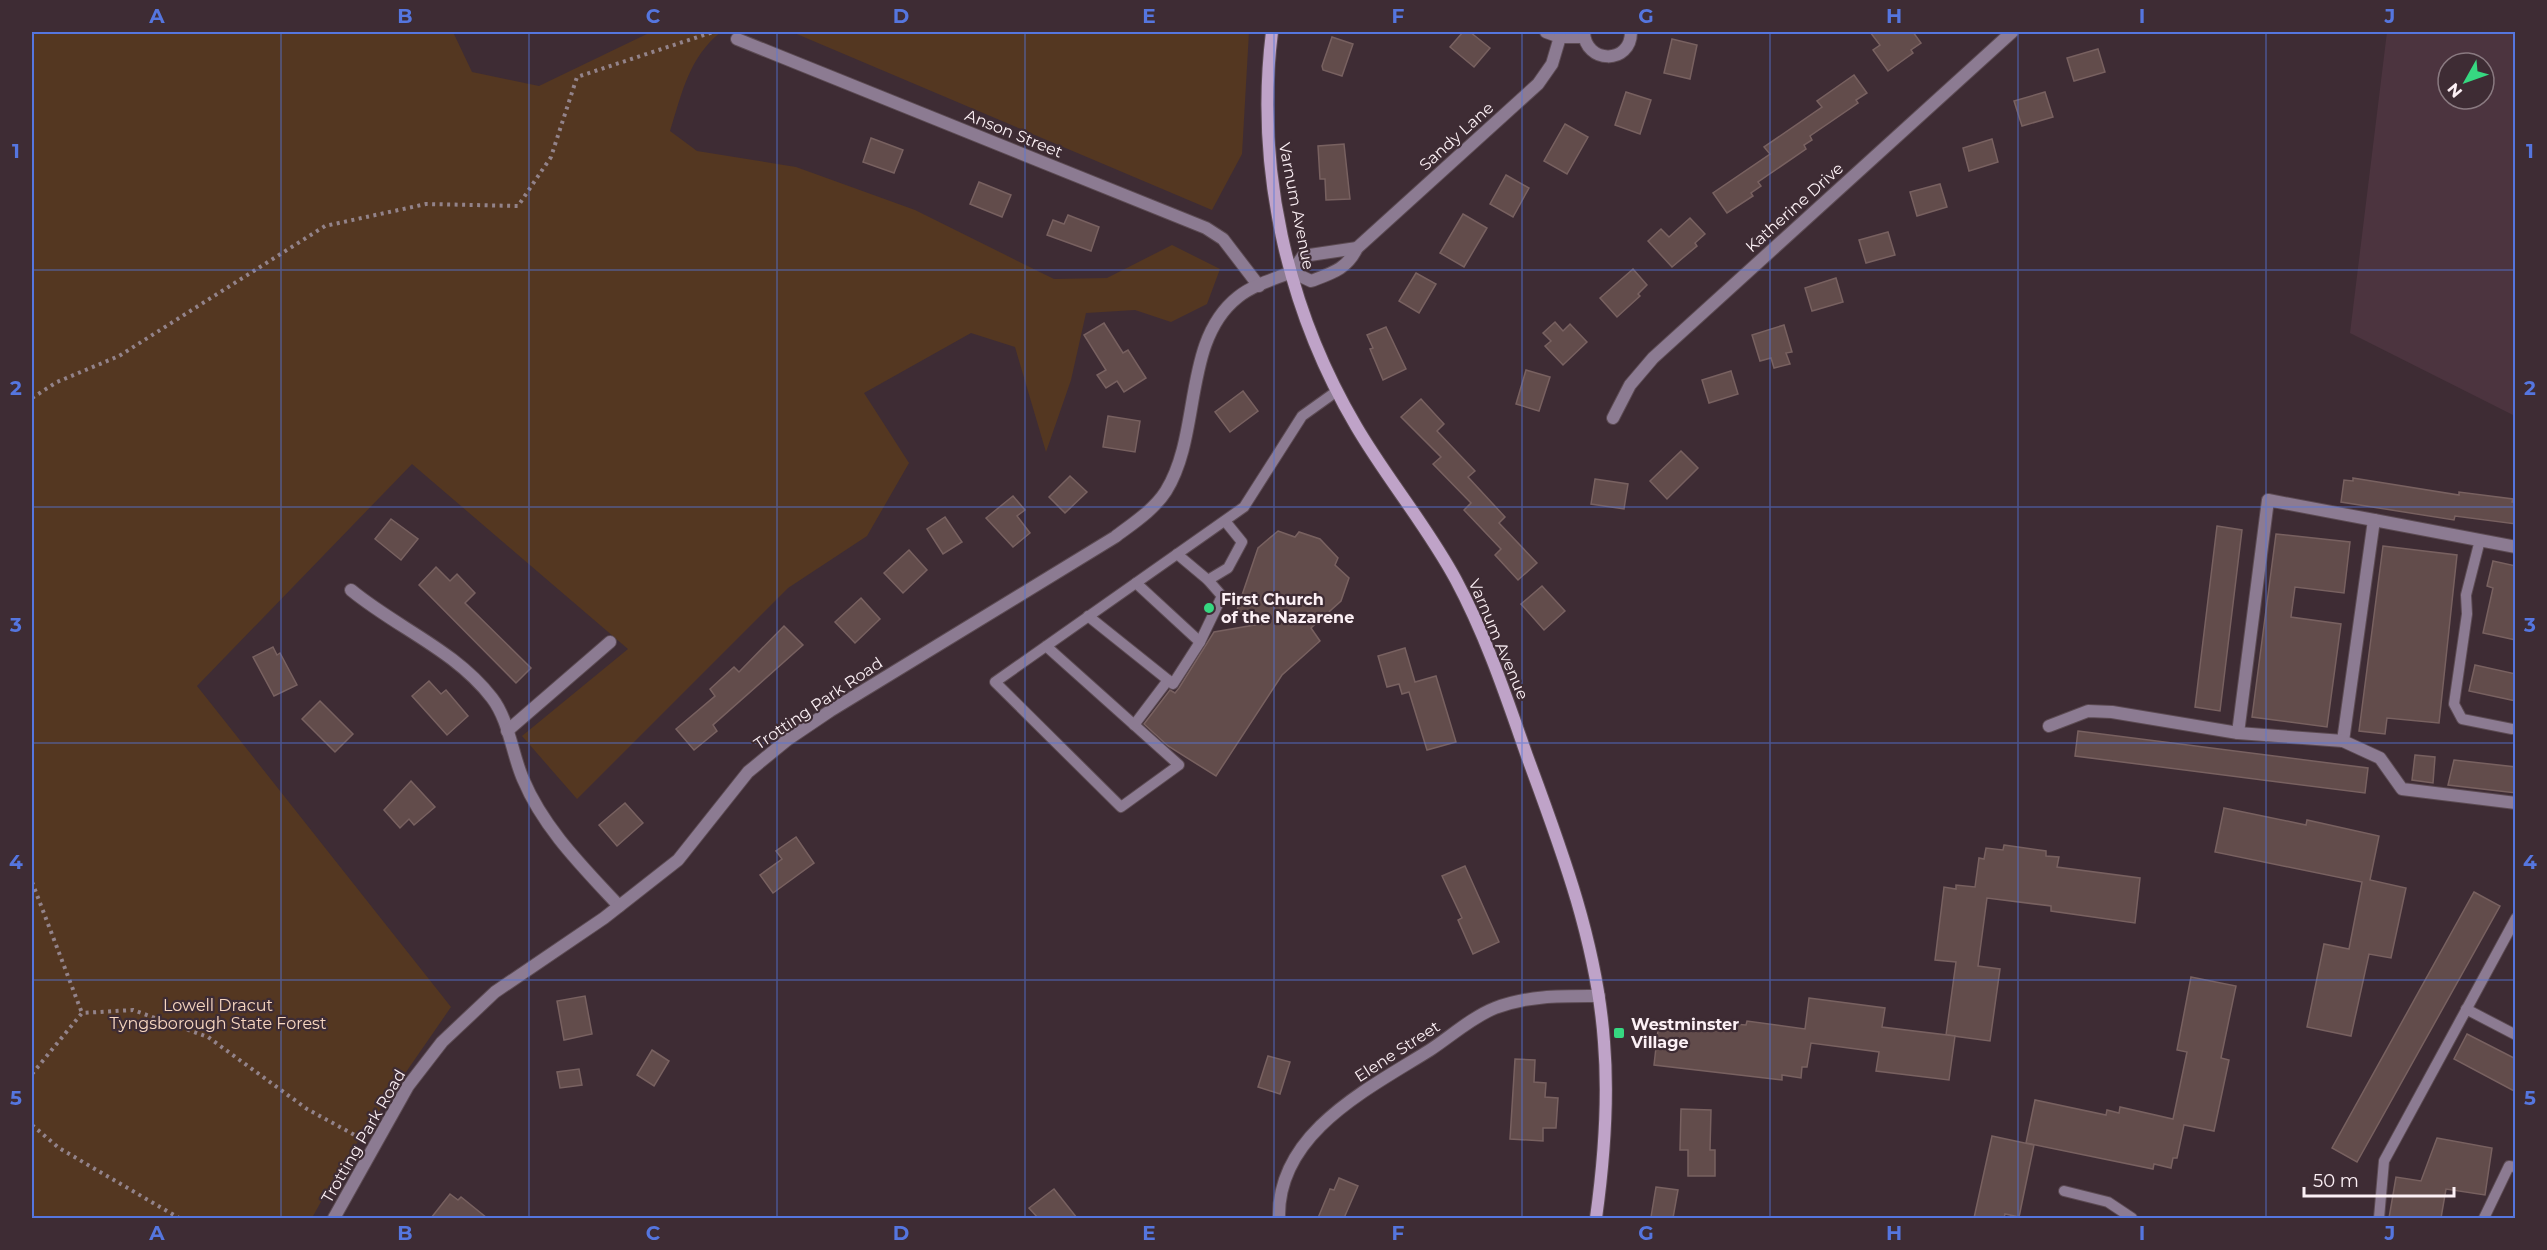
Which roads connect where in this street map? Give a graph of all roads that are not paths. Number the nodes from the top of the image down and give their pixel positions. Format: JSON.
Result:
{"nodes":[{"id":1,"x":1272,"y":32,"type":"edge"},
{"id":2,"x":1546,"y":32,"type":"edge"},
{"id":3,"x":1631,"y":32,"type":"edge"},
{"id":4,"x":2012,"y":32,"type":"edge"},
{"id":5,"x":1584,"y":34,"type":"edge"},
{"id":6,"x":1560,"y":37,"type":"junction"},
{"id":7,"x":737,"y":39,"type":"dead end"},
{"id":8,"x":1357,"y":248,"type":"junction"},
{"id":9,"x":1292,"y":272,"type":"junction"},
{"id":10,"x":1259,"y":286,"type":"junction"},
{"id":11,"x":1337,"y":391,"type":"junction"},
{"id":12,"x":1613,"y":418,"type":"dead end"},
{"id":13,"x":2373,"y":520,"type":"junction"},
{"id":14,"x":1225,"y":521,"type":"junction"},
{"id":15,"x":2480,"y":540,"type":"junction"},
{"id":16,"x":2516,"y":547,"type":"edge"},
{"id":17,"x":1177,"y":554,"type":"junction"},
{"id":18,"x":1208,"y":580,"type":"junction"},
{"id":19,"x":1136,"y":583,"type":"junction"},
{"id":20,"x":351,"y":590,"type":"dead end"},
{"id":21,"x":1088,"y":616,"type":"junction"},
{"id":22,"x":610,"y":642,"type":"dead end"},
{"id":23,"x":1200,"y":642,"type":"junction"},
{"id":24,"x":1046,"y":646,"type":"junction"},
{"id":25,"x":1168,"y":680,"type":"junction"},
{"id":26,"x":1134,"y":725,"type":"junction"},
{"id":27,"x":2049,"y":726,"type":"dead end"},
{"id":28,"x":2512,"y":729,"type":"dead end"},
{"id":29,"x":507,"y":731,"type":"junction"},
{"id":30,"x":2238,"y":733,"type":"junction"},
{"id":31,"x":2343,"y":741,"type":"junction"},
{"id":32,"x":2516,"y":803,"type":"edge"},
{"id":33,"x":619,"y":906,"type":"junction"},
{"id":34,"x":2516,"y":918,"type":"edge"},
{"id":35,"x":1599,"y":996,"type":"junction"},
{"id":36,"x":2466,"y":1009,"type":"junction"},
{"id":37,"x":2516,"y":1035,"type":"edge"},
{"id":38,"x":2516,"y":1167,"type":"edge"},
{"id":39,"x":2064,"y":1191,"type":"dead end"},
{"id":40,"x":334,"y":1218,"type":"edge"},
{"id":41,"x":1279,"y":1218,"type":"edge"},
{"id":42,"x":1596,"y":1218,"type":"edge"},
{"id":43,"x":2132,"y":1218,"type":"edge"},
{"id":44,"x":2379,"y":1218,"type":"edge"},
{"id":45,"x":2484,"y":1218,"type":"edge"}],
"edges":[{"from":1,"to":9,"type":"main road","name":"Varnum Avenue"},
{"from":2,"to":6,"type":"street"},
{"from":3,"to":5,"type":"street"},
{"from":4,"to":12,"type":"street","name":"Katherine Drive"},
{"from":5,"to":6,"type":"street"},
{"from":6,"to":8,"type":"street","name":"Sandy Lane"},
{"from":7,"to":10,"type":"street","name":"Anson Street"},
{"from":8,"to":9,"type":"street"},
{"from":8,"to":9,"type":"street","name":"Sandy Lane"},
{"from":9,"to":10,"type":"street","name":"Trotting Park Road"},
{"from":9,"to":11,"type":"main road","name":"Varnum Avenue"},
{"from":10,"to":33,"type":"street","name":"Trotting Park Road"},
{"from":11,"to":14,"type":"lane"},
{"from":11,"to":35,"type":"main road","name":"Varnum Avenue"},
{"from":13,"to":15,"type":"street"},
{"from":13,"to":30,"type":"street"},
{"from":13,"to":31,"type":"street"},
{"from":14,"to":17,"type":"lane"},
{"from":14,"to":18,"type":"lane"},
{"from":15,"to":16,"type":"street"},
{"from":15,"to":28,"type":"lane"},
{"from":17,"to":18,"type":"lane"},
{"from":17,"to":19,"type":"lane"},
{"from":18,"to":23,"type":"lane"},
{"from":19,"to":21,"type":"lane"},
{"from":19,"to":23,"type":"lane"},
{"from":20,"to":29,"type":"street"},
{"from":21,"to":24,"type":"lane"},
{"from":21,"to":25,"type":"lane"},
{"from":22,"to":29,"type":"street"},
{"from":23,"to":25,"type":"lane"},
{"from":24,"to":26,"type":"lane"},
{"from":24,"to":26,"type":"lane"},
{"from":25,"to":26,"type":"lane"},
{"from":27,"to":30,"type":"street"},
{"from":29,"to":33,"type":"street"},
{"from":30,"to":31,"type":"street"},
{"from":31,"to":32,"type":"street"},
{"from":33,"to":40,"type":"street","name":"Trotting Park Road"},
{"from":34,"to":36,"type":"lane"},
{"from":35,"to":41,"type":"street","name":"Elene Street"},
{"from":35,"to":42,"type":"main road","name":"Varnum Avenue"},
{"from":36,"to":37,"type":"lane"},
{"from":36,"to":44,"type":"lane"},
{"from":38,"to":45,"type":"lane"},
{"from":39,"to":43,"type":"lane"}]}
